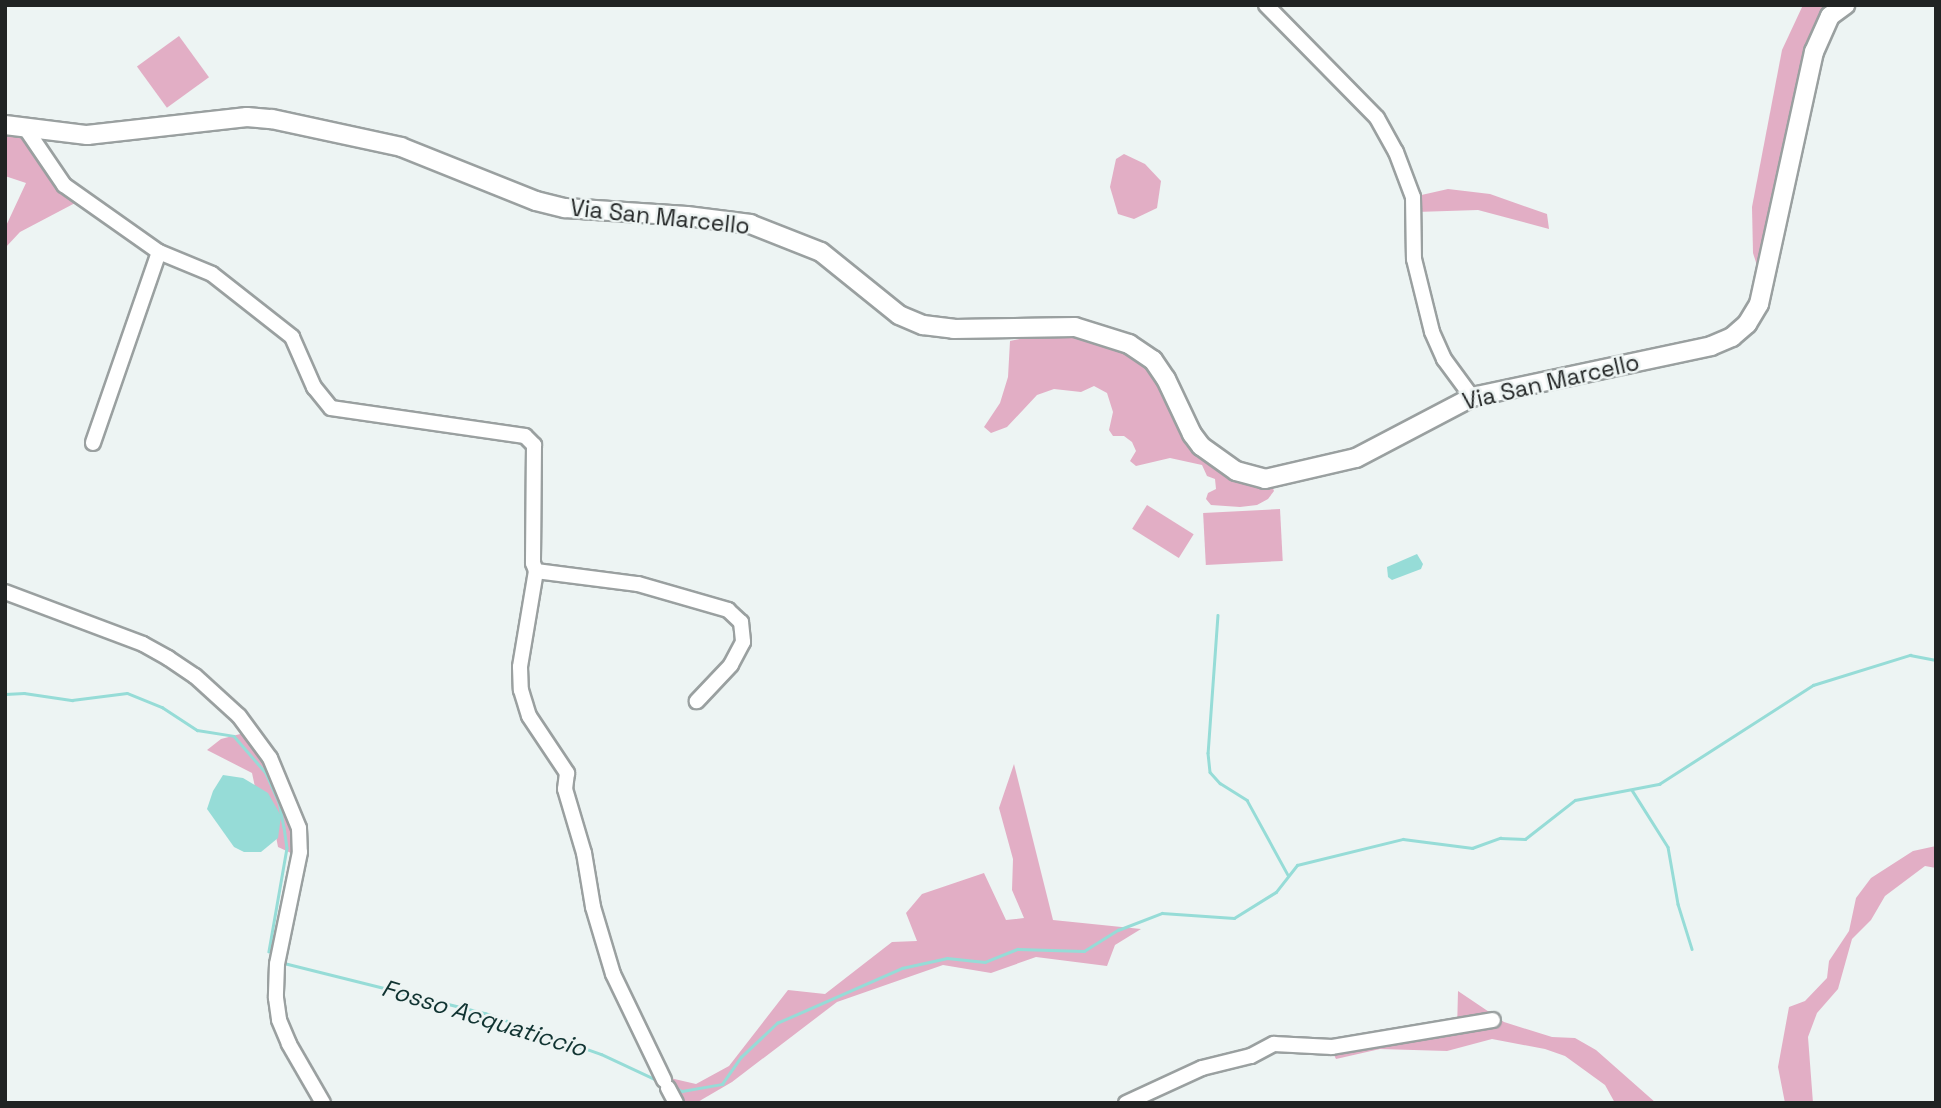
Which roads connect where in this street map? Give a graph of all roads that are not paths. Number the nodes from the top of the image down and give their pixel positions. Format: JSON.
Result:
{"nodes":[{"id":1,"x":1266,"y":5,"type":"edge"},
{"id":2,"x":1845,"y":5,"type":"edge"},
{"id":3,"x":5,"y":125,"type":"edge"},
{"id":4,"x":26,"y":129,"type":"junction"},
{"id":5,"x":159,"y":252,"type":"junction"},
{"id":6,"x":1472,"y":397,"type":"junction"},
{"id":7,"x":93,"y":443,"type":"dead end"},
{"id":8,"x":536,"y":571,"type":"junction"},
{"id":9,"x":5,"y":592,"type":"edge"},
{"id":10,"x":696,"y":701,"type":"dead end"},
{"id":11,"x":1493,"y":1020,"type":"dead end"},
{"id":12,"x":323,"y":1103,"type":"edge"},
{"id":13,"x":676,"y":1103,"type":"edge"},
{"id":14,"x":1126,"y":1103,"type":"edge"}],
"edges":[{"from":1,"to":6,"type":"street"},
{"from":2,"to":6,"type":"main road","name":"Via San Marcello"},
{"from":3,"to":4,"type":"main road","name":"Via San Marcello"},
{"from":4,"to":5,"type":"street"},
{"from":4,"to":6,"type":"main road","name":"Via San Marcello"},
{"from":5,"to":7,"type":"street"},
{"from":5,"to":8,"type":"street"},
{"from":8,"to":10,"type":"street"},
{"from":8,"to":13,"type":"street"},
{"from":9,"to":12,"type":"street"},
{"from":11,"to":14,"type":"street"}]}
